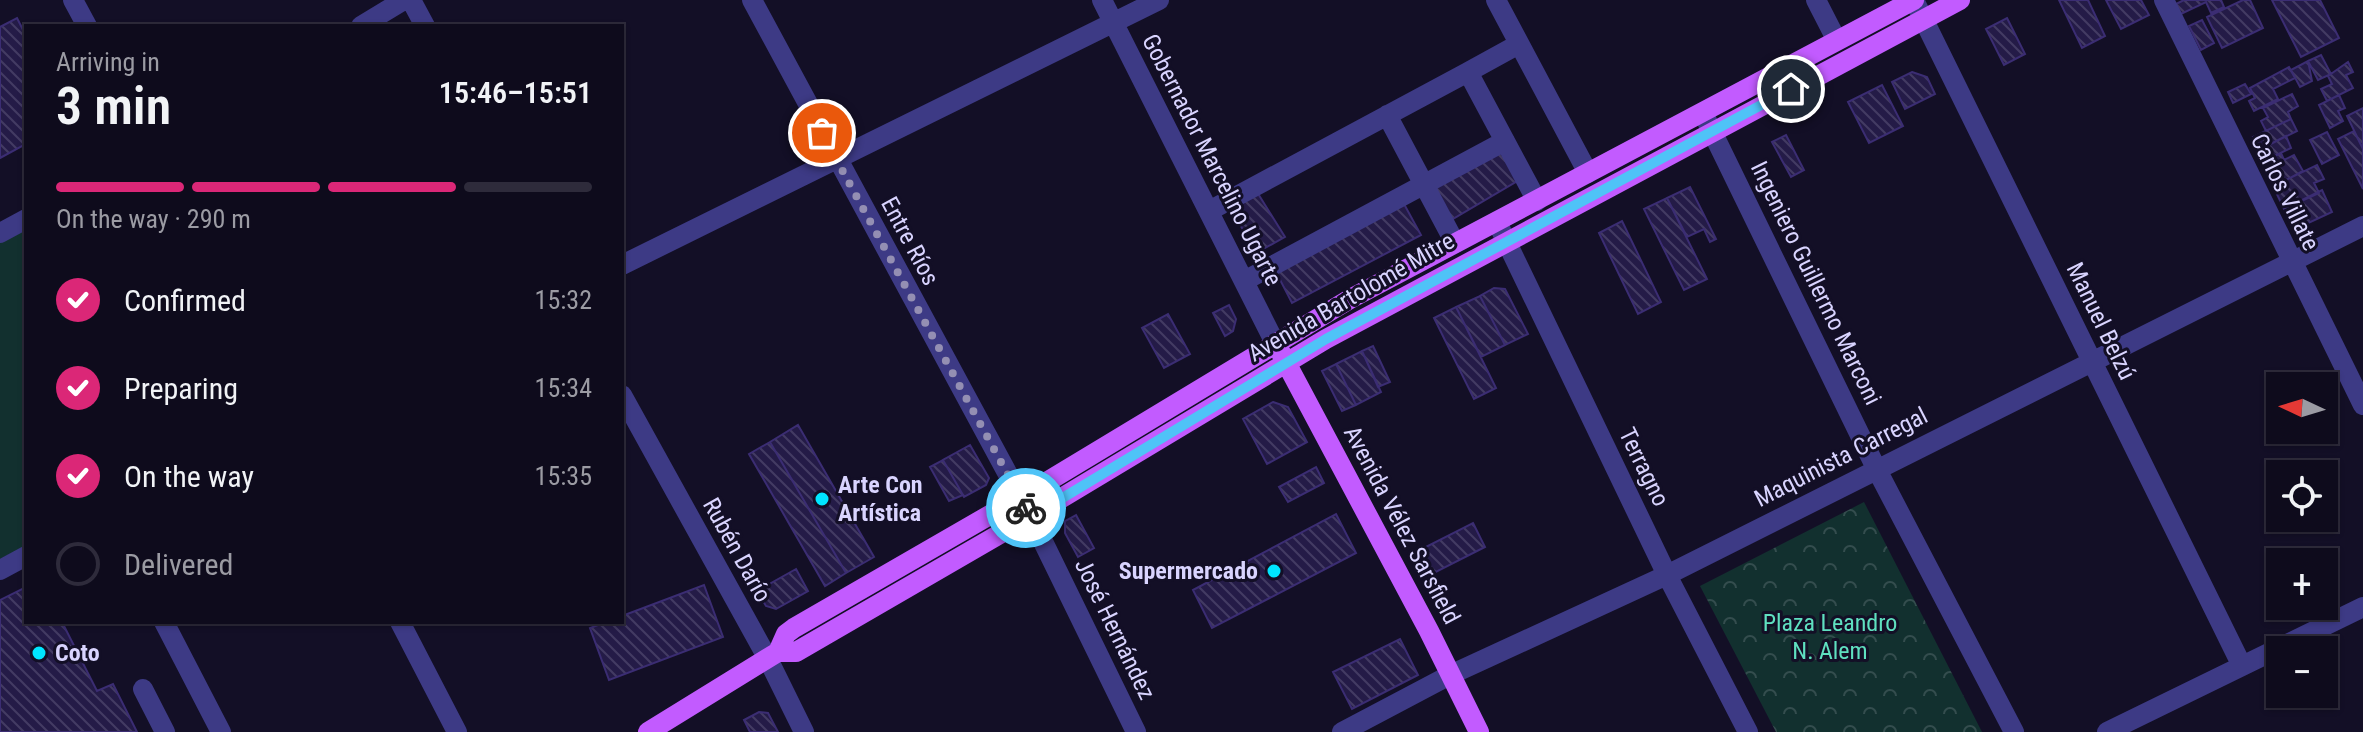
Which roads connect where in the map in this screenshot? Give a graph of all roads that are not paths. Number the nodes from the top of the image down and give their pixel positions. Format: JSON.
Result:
{"nodes":[{"id":1,"x":73,"y":0,"type":"edge"},
{"id":2,"x":404,"y":0,"type":"edge"},
{"id":3,"x":411,"y":0,"type":"edge"},
{"id":4,"x":752,"y":0,"type":"edge"},
{"id":5,"x":1102,"y":0,"type":"edge"},
{"id":6,"x":1159,"y":0,"type":"edge"},
{"id":7,"x":1496,"y":0,"type":"edge"},
{"id":8,"x":1816,"y":0,"type":"edge"},
{"id":9,"x":1914,"y":0,"type":"edge"},
{"id":10,"x":1960,"y":0,"type":"edge"},
{"id":11,"x":2164,"y":0,"type":"edge"},
{"id":12,"x":1923,"y":19,"type":"junction"},
{"id":13,"x":86,"y":24,"type":"edge"},
{"id":14,"x":364,"y":24,"type":"edge"},
{"id":15,"x":424,"y":24,"type":"edge"},
{"id":16,"x":1114,"y":24,"type":"junction"},
{"id":17,"x":1836,"y":39,"type":"junction"},
{"id":18,"x":1519,"y":44,"type":"junction"},
{"id":19,"x":1468,"y":72,"type":"junction"},
{"id":20,"x":1387,"y":115,"type":"junction"},
{"id":21,"x":1708,"y":122,"type":"junction"},
{"id":22,"x":1505,"y":141,"type":"junction"},
{"id":23,"x":836,"y":159,"type":"junction"},
{"id":24,"x":1588,"y":173,"type":"junction"},
{"id":25,"x":1424,"y":184,"type":"junction"},
{"id":26,"x":1537,"y":201,"type":"junction"},
{"id":27,"x":1209,"y":211,"type":"junction"},
{"id":28,"x":24,"y":220,"type":"edge"},
{"id":29,"x":2363,"y":226,"type":"edge"},
{"id":30,"x":1502,"y":231,"type":"junction"},
{"id":31,"x":0,"y":233,"type":"edge"},
{"id":32,"x":1455,"y":243,"type":"junction"},
{"id":33,"x":2290,"y":262,"type":"junction"},
{"id":34,"x":624,"y":264,"type":"edge"},
{"id":35,"x":1244,"y":281,"type":"junction"},
{"id":36,"x":1275,"y":343,"type":"junction"},
{"id":37,"x":2092,"y":362,"type":"junction"},
{"id":38,"x":1286,"y":363,"type":"junction"},
{"id":39,"x":624,"y":398,"type":"edge"},
{"id":40,"x":2363,"y":405,"type":"edge"},
{"id":41,"x":1876,"y":468,"type":"junction"},
{"id":42,"x":1025,"y":507,"type":"junction"},
{"id":43,"x":24,"y":557,"type":"edge"},
{"id":44,"x":0,"y":570,"type":"edge"},
{"id":45,"x":1667,"y":575,"type":"junction"},
{"id":46,"x":2363,"y":607,"type":"edge"},
{"id":47,"x":165,"y":624,"type":"edge"},
{"id":48,"x":401,"y":624,"type":"edge"},
{"id":49,"x":773,"y":656,"type":"junction"},
{"id":50,"x":2242,"y":666,"type":"junction"},
{"id":51,"x":1450,"y":675,"type":"junction"},
{"id":52,"x":143,"y":689,"type":"dead end"},
{"id":53,"x":165,"y":732,"type":"edge"},
{"id":54,"x":221,"y":732,"type":"edge"},
{"id":55,"x":457,"y":732,"type":"edge"},
{"id":56,"x":648,"y":732,"type":"edge"},
{"id":57,"x":804,"y":732,"type":"edge"},
{"id":58,"x":1136,"y":732,"type":"edge"},
{"id":59,"x":1342,"y":732,"type":"edge"},
{"id":60,"x":1479,"y":732,"type":"edge"},
{"id":61,"x":1748,"y":732,"type":"edge"},
{"id":62,"x":2014,"y":732,"type":"edge"},
{"id":63,"x":2107,"y":732,"type":"edge"}],
"edges":[{"from":1,"to":13,"type":"street"},
{"from":2,"to":14,"type":"street"},
{"from":3,"to":15,"type":"street"},
{"from":4,"to":23,"type":"street","name":"Entre Ríos"},
{"from":5,"to":16,"type":"street","name":"Gobernador Marcelino Ugarte"},
{"from":6,"to":16,"type":"street"},
{"from":7,"to":18,"type":"street"},
{"from":8,"to":17,"type":"street"},
{"from":9,"to":12,"type":"street","name":"Manuel Belzú"},
{"from":9,"to":17,"type":"main road","name":"Avenida Bartolomé Mitre"},
{"from":10,"to":12,"type":"main road","name":"Avenida Bartolomé Mitre"},
{"from":11,"to":33,"type":"street","name":"Carlos Villate"},
{"from":12,"to":21,"type":"main road","name":"Avenida Bartolomé Mitre"},
{"from":12,"to":37,"type":"street","name":"Manuel Belzú"},
{"from":16,"to":23,"type":"street"},
{"from":16,"to":27,"type":"street","name":"Gobernador Marcelino Ugarte"},
{"from":17,"to":21,"type":"main road","name":"Avenida Bartolomé Mitre"},
{"from":18,"to":19,"type":"street"},
{"from":18,"to":24,"type":"street"},
{"from":19,"to":20,"type":"street"},
{"from":19,"to":22,"type":"street"},
{"from":20,"to":25,"type":"street"},
{"from":20,"to":27,"type":"street"},
{"from":21,"to":24,"type":"main road","name":"Avenida Bartolomé Mitre"},
{"from":21,"to":30,"type":"main road","name":"Avenida Bartolomé Mitre"},
{"from":21,"to":41,"type":"street","name":"Ingeniero Guillermo Marconi"},
{"from":22,"to":25,"type":"street"},
{"from":22,"to":26,"type":"street"},
{"from":23,"to":34,"type":"street"},
{"from":23,"to":42,"type":"street","name":"Entre Ríos"},
{"from":24,"to":26,"type":"main road","name":"Avenida Bartolomé Mitre"},
{"from":25,"to":32,"type":"street"},
{"from":25,"to":35,"type":"street"},
{"from":26,"to":30,"type":"main road","name":"Avenida Bartolomé Mitre"},
{"from":27,"to":35,"type":"street","name":"Gobernador Marcelino Ugarte"},
{"from":28,"to":31,"type":"street"},
{"from":29,"to":33,"type":"street","name":"Maquinista Carregal"},
{"from":30,"to":32,"type":"main road","name":"Avenida Bartolomé Mitre"},
{"from":30,"to":38,"type":"main road","name":"Avenida Bartolomé Mitre"},
{"from":30,"to":45,"type":"street","name":"Terragno"},
{"from":32,"to":36,"type":"main road","name":"Avenida Bartolomé Mitre"},
{"from":33,"to":37,"type":"street","name":"Maquinista Carregal"},
{"from":33,"to":40,"type":"street","name":"Carlos Villate"},
{"from":35,"to":36,"type":"street","name":"Gobernador Marcelino Ugarte"},
{"from":36,"to":38,"type":"main road","name":"Avenida Vélez Sarsfield"},
{"from":36,"to":42,"type":"main road","name":"Avenida Bartolomé Mitre"},
{"from":37,"to":41,"type":"street","name":"Maquinista Carregal"},
{"from":37,"to":50,"type":"street","name":"Manuel Belzú"},
{"from":38,"to":42,"type":"main road","name":"Avenida Bartolomé Mitre"},
{"from":38,"to":51,"type":"main road","name":"Avenida Vélez Sarsfield"},
{"from":39,"to":49,"type":"street","name":"Rubén Darío"},
{"from":41,"to":45,"type":"street","name":"Maquinista Carregal"},
{"from":41,"to":62,"type":"street","name":"Ingeniero Guillermo Marconi"},
{"from":42,"to":49,"type":"main road","name":"Avenida Bartolomé Mitre"},
{"from":42,"to":58,"type":"street","name":"José Hernández"},
{"from":43,"to":44,"type":"street"},
{"from":45,"to":51,"type":"street","name":"Maquinista Carregal"},
{"from":45,"to":61,"type":"street","name":"Terragno"},
{"from":46,"to":50,"type":"street"},
{"from":47,"to":54,"type":"street"},
{"from":48,"to":55,"type":"street"},
{"from":49,"to":56,"type":"main road","name":"Avenida Bartolomé Mitre"},
{"from":49,"to":57,"type":"street","name":"Rubén Darío"},
{"from":50,"to":63,"type":"street"},
{"from":51,"to":59,"type":"street","name":"Maquinista Carregal"},
{"from":51,"to":60,"type":"main road","name":"Avenida Vélez Sarsfield"},
{"from":52,"to":53,"type":"street"}]}
